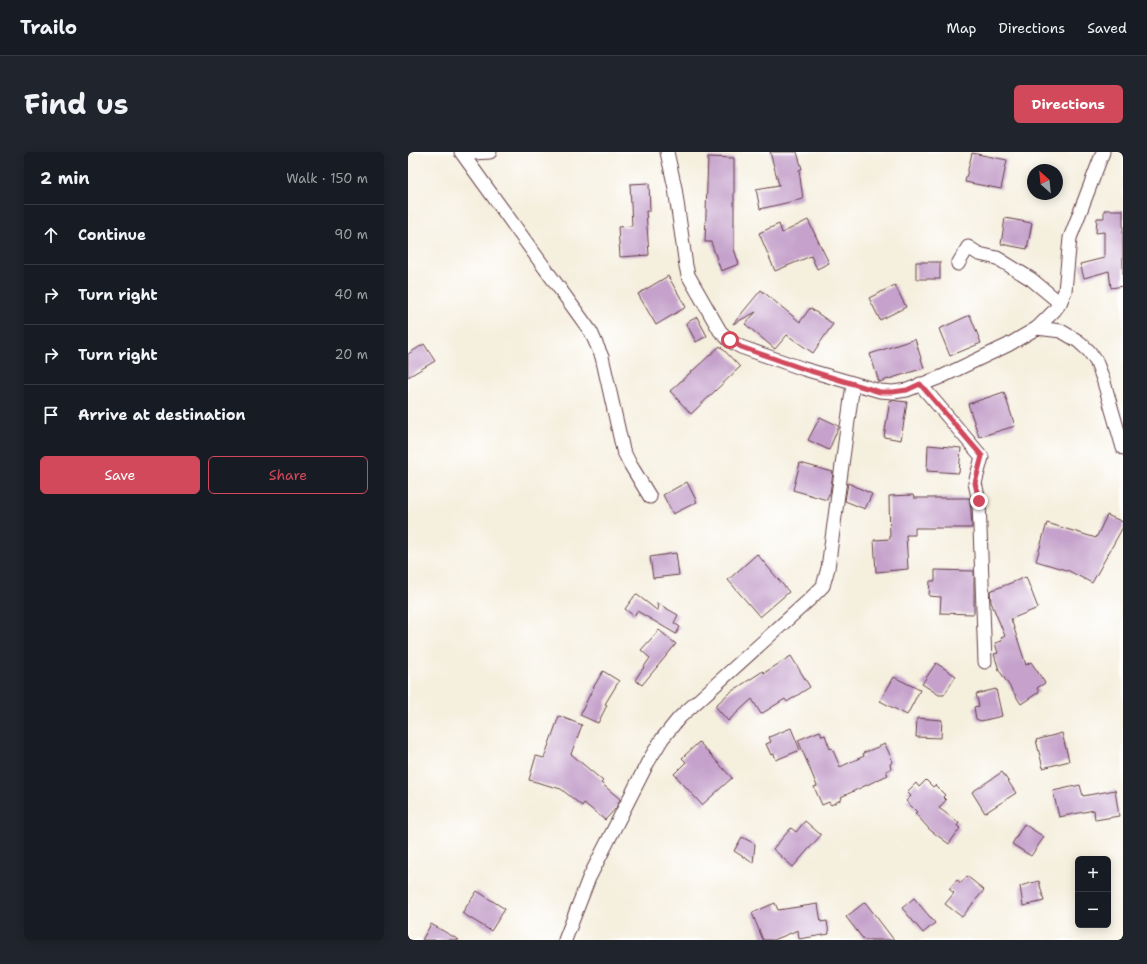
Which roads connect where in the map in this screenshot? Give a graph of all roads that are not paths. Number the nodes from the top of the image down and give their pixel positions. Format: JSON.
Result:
{"nodes":[{"id":1,"x":461,"y":152,"type":"edge"},
{"id":2,"x":468,"y":152,"type":"edge"},
{"id":3,"x":490,"y":152,"type":"edge"},
{"id":4,"x":667,"y":152,"type":"edge"},
{"id":5,"x":1103,"y":152,"type":"edge"},
{"id":6,"x":958,"y":264,"type":"dead end"},
{"id":7,"x":1060,"y":303,"type":"junction"},
{"id":8,"x":1037,"y":328,"type":"junction"},
{"id":9,"x":853,"y":384,"type":"junction"},
{"id":10,"x":920,"y":384,"type":"junction"},
{"id":11,"x":1123,"y":448,"type":"edge"},
{"id":12,"x":650,"y":498,"type":"dead end"},
{"id":13,"x":985,"y":662,"type":"dead end"},
{"id":14,"x":565,"y":940,"type":"edge"}],
"edges":[{"from":1,"to":12,"type":"street"},
{"from":2,"to":3,"type":"street"},
{"from":4,"to":9,"type":"street"},
{"from":5,"to":7,"type":"street"},
{"from":6,"to":7,"type":"street"},
{"from":7,"to":8,"type":"street"},
{"from":8,"to":10,"type":"street"},
{"from":8,"to":11,"type":"street"},
{"from":9,"to":10,"type":"street"},
{"from":9,"to":14,"type":"street"},
{"from":10,"to":13,"type":"street"}]}
